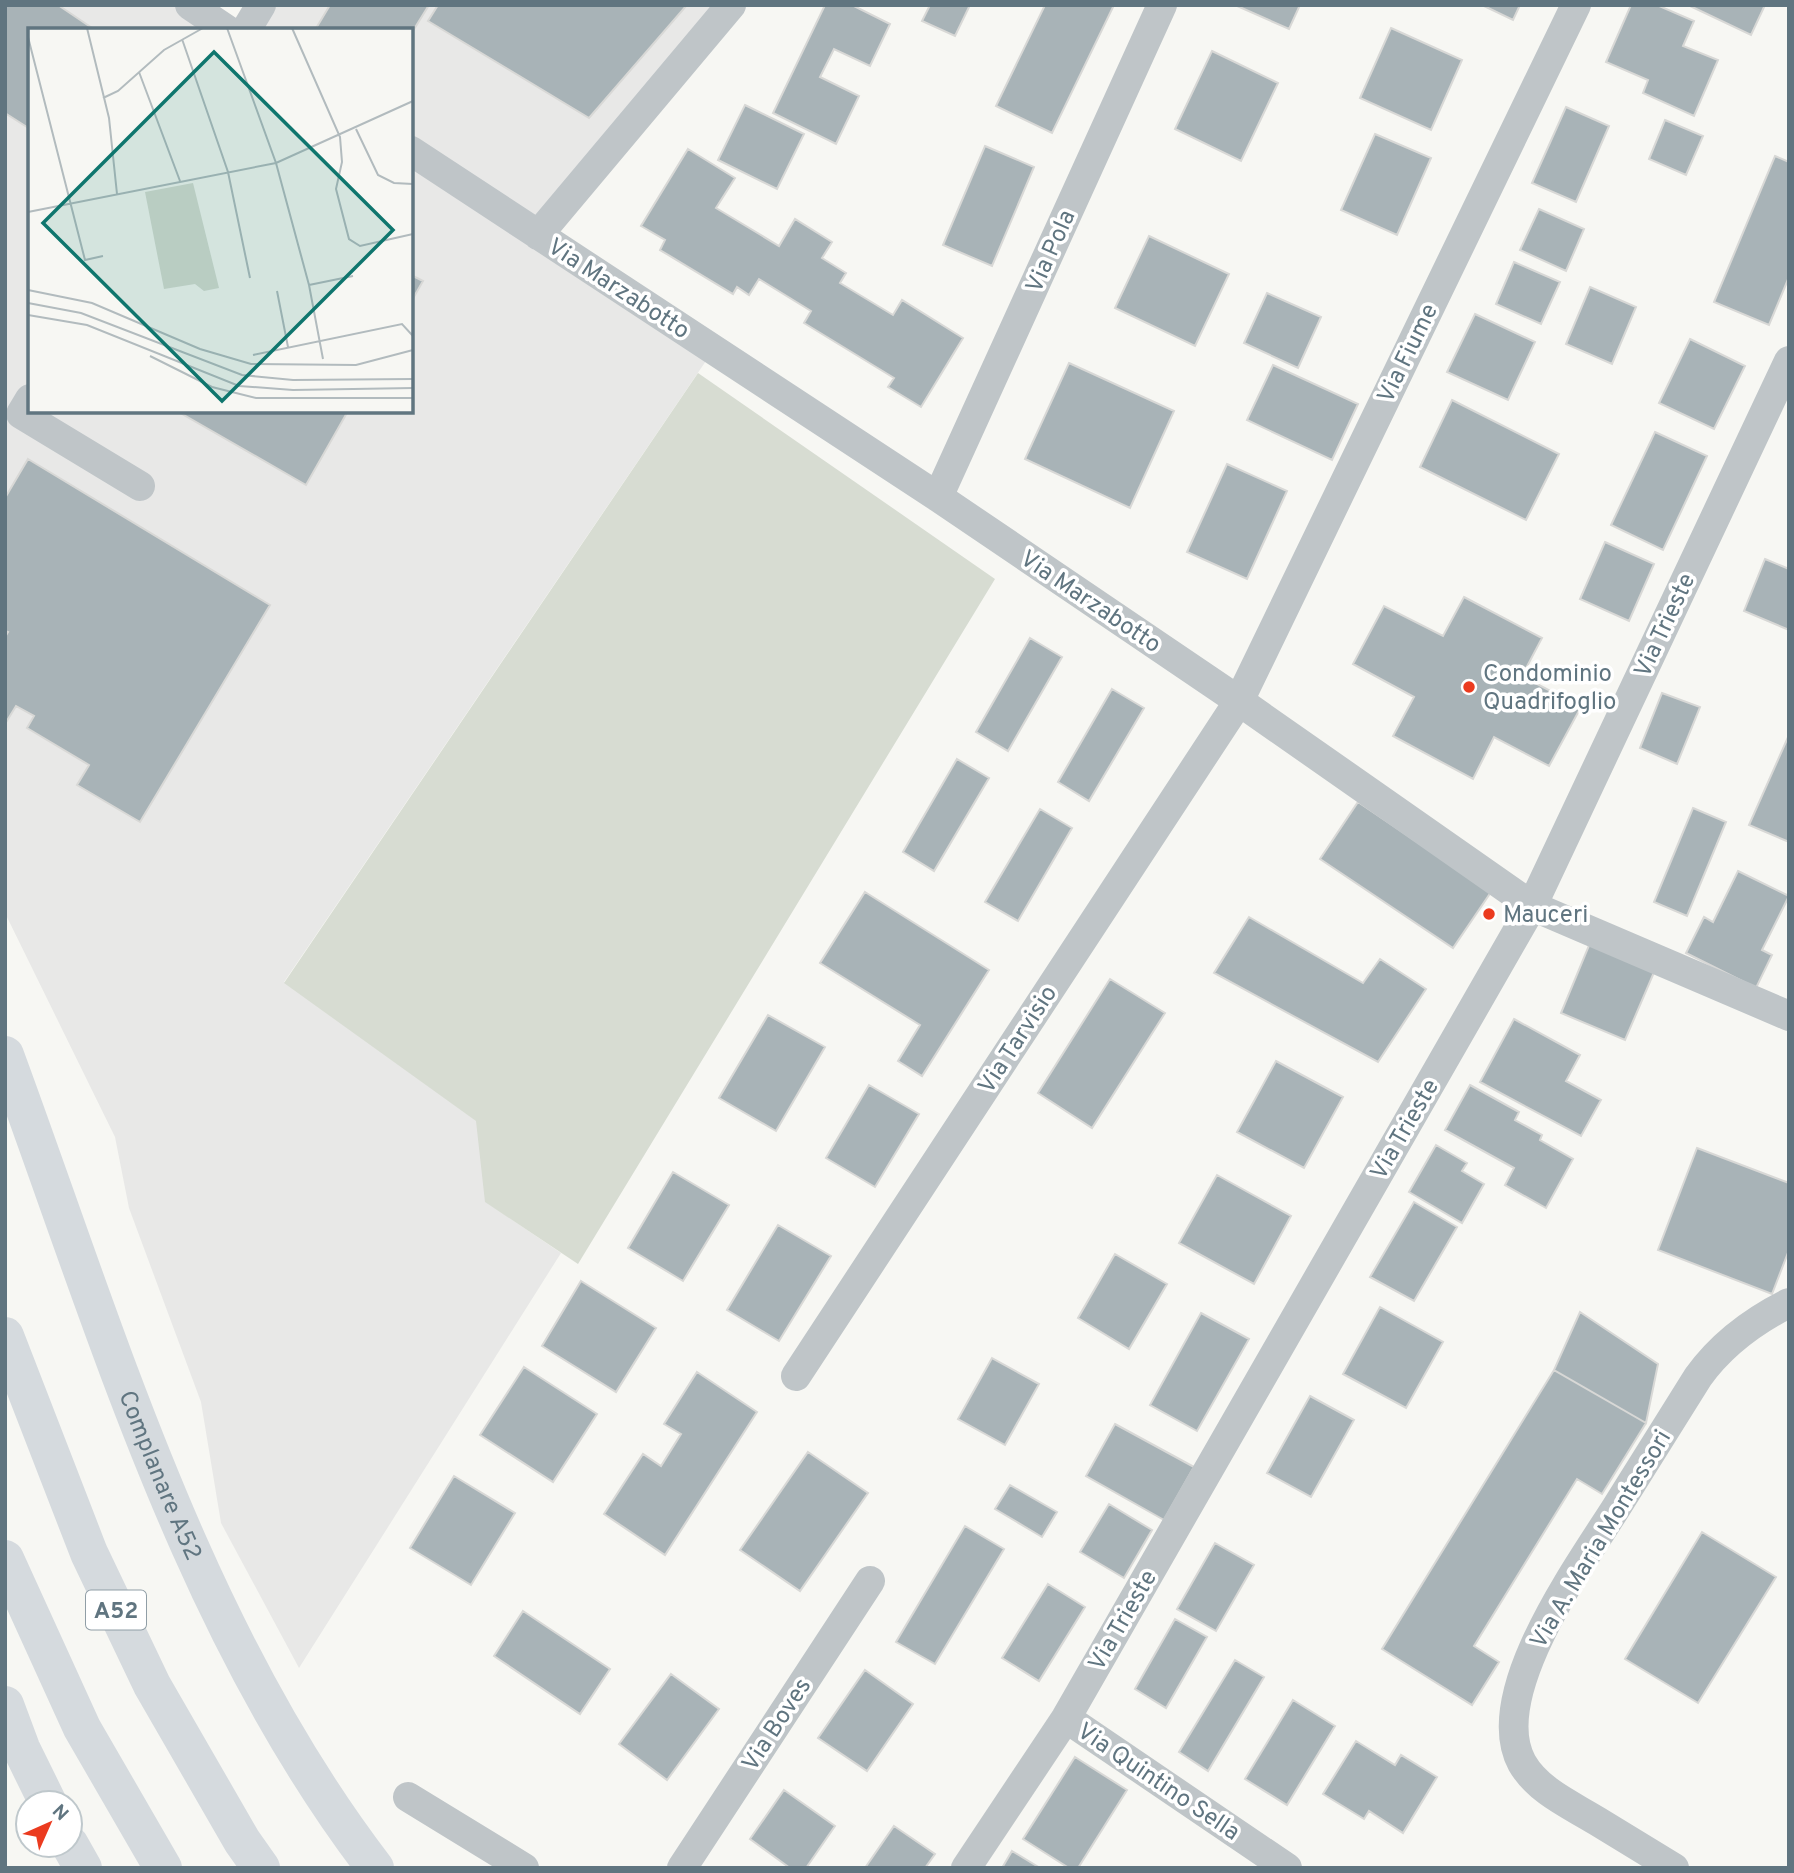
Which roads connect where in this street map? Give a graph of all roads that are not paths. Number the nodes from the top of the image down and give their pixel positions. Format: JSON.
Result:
{"nodes":[{"id":1,"x":190,"y":5,"type":"edge"},
{"id":2,"x":261,"y":5,"type":"edge"},
{"id":3,"x":730,"y":5,"type":"edge"},
{"id":4,"x":1162,"y":5,"type":"edge"},
{"id":5,"x":1576,"y":5,"type":"edge"},
{"id":6,"x":224,"y":28,"type":"edge"},
{"id":7,"x":247,"y":28,"type":"edge"},
{"id":8,"x":413,"y":152,"type":"edge"},
{"id":9,"x":538,"y":235,"type":"junction"},
{"id":10,"x":1789,"y":361,"type":"edge"},
{"id":11,"x":28,"y":402,"type":"edge"},
{"id":12,"x":140,"y":486,"type":"dead end"},
{"id":13,"x":938,"y":497,"type":"junction"},
{"id":14,"x":1239,"y":701,"type":"junction"},
{"id":15,"x":1532,"y":906,"type":"junction"},
{"id":16,"x":1789,"y":1016,"type":"edge"},
{"id":17,"x":5,"y":1055,"type":"edge"},
{"id":18,"x":1789,"y":1303,"type":"edge"},
{"id":19,"x":5,"y":1336,"type":"edge"},
{"id":20,"x":796,"y":1376,"type":"dead end"},
{"id":21,"x":5,"y":1559,"type":"edge"},
{"id":22,"x":870,"y":1581,"type":"dead end"},
{"id":23,"x":5,"y":1705,"type":"edge"},
{"id":24,"x":1066,"y":1718,"type":"junction"},
{"id":25,"x":41,"y":1789,"type":"edge"},
{"id":26,"x":408,"y":1797,"type":"dead end"},
{"id":27,"x":163,"y":1868,"type":"edge"},
{"id":28,"x":261,"y":1868,"type":"edge"},
{"id":29,"x":375,"y":1868,"type":"edge"},
{"id":30,"x":524,"y":1868,"type":"edge"},
{"id":31,"x":682,"y":1868,"type":"edge"},
{"id":32,"x":966,"y":1868,"type":"edge"},
{"id":33,"x":1287,"y":1868,"type":"edge"},
{"id":34,"x":1674,"y":1868,"type":"edge"}],
"edges":[{"from":1,"to":6,"type":"street"},
{"from":2,"to":7,"type":"street"},
{"from":3,"to":9,"type":"street"},
{"from":4,"to":13,"type":"street","name":"Via Pola"},
{"from":5,"to":14,"type":"street","name":"Via Fiume"},
{"from":8,"to":9,"type":"street","name":"Via Marzabotto"},
{"from":9,"to":13,"type":"street","name":"Via Marzabotto"},
{"from":10,"to":15,"type":"street","name":"Via Trieste"},
{"from":11,"to":12,"type":"street"},
{"from":13,"to":14,"type":"street","name":"Via Marzabotto"},
{"from":14,"to":15,"type":"street","name":"Via Marzabotto"},
{"from":14,"to":20,"type":"street","name":"Via Tarvisio"},
{"from":15,"to":16,"type":"street","name":"Via Marzabotto"},
{"from":15,"to":24,"type":"street","name":"Via Trieste"},
{"from":17,"to":29,"type":"main road","name":"Complanare A52"},
{"from":18,"to":34,"type":"street","name":"Via A. Maria Montessori"},
{"from":19,"to":28,"type":"main road","number":"A52"},
{"from":21,"to":27,"type":"main road"},
{"from":22,"to":31,"type":"street","name":"Via Boves"},
{"from":23,"to":25,"type":"main road"},
{"from":24,"to":32,"type":"street","name":"Via Trieste"},
{"from":24,"to":33,"type":"street","name":"Via Quintino Sella"},
{"from":26,"to":30,"type":"street"}]}
